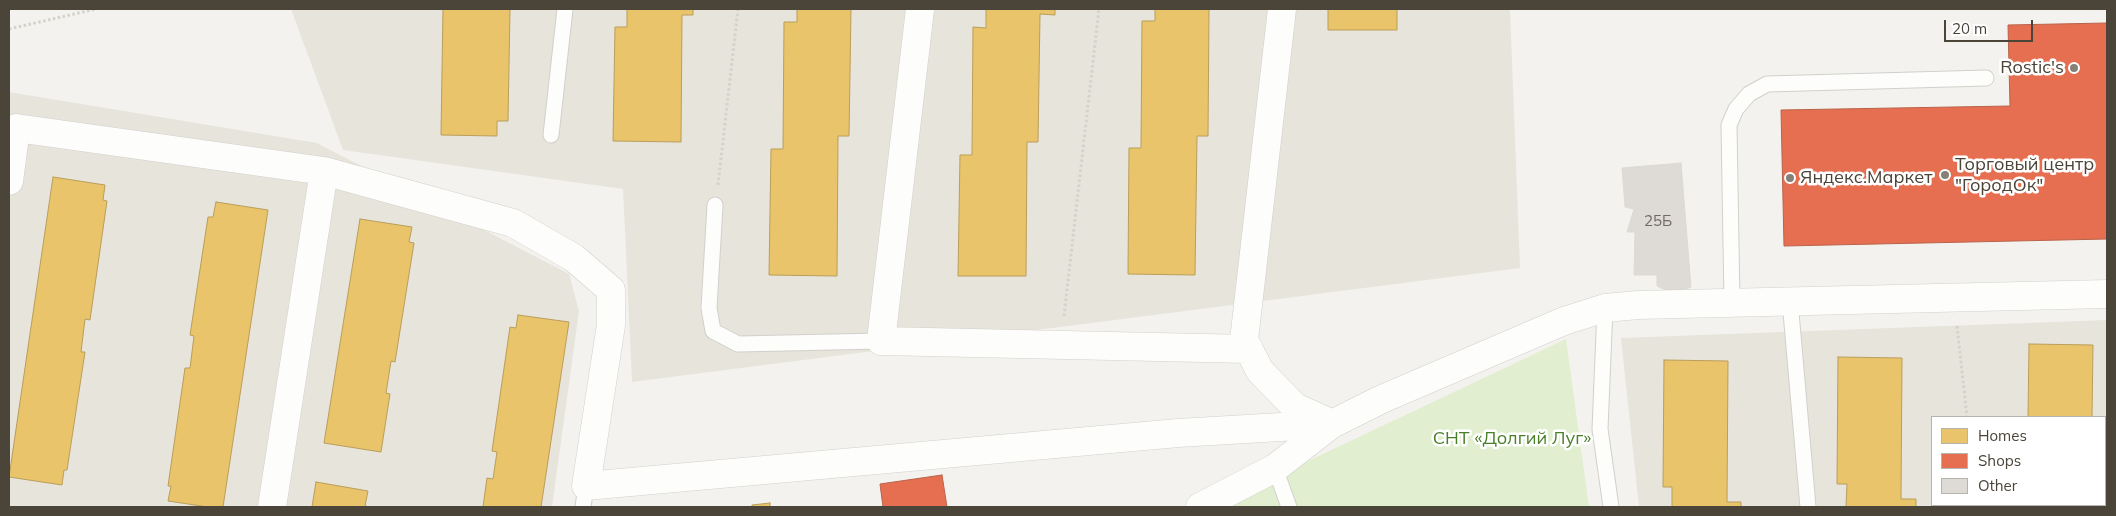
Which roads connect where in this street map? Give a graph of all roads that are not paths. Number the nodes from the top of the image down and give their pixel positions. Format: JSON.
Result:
{"nodes":[{"id":1,"x":565,"y":9,"type":"edge"},
{"id":2,"x":920,"y":9,"type":"edge"},
{"id":3,"x":1282,"y":9,"type":"edge"},
{"id":4,"x":1986,"y":78,"type":"dead end"},
{"id":5,"x":551,"y":135,"type":"dead end"},
{"id":6,"x":324,"y":171,"type":"junction"},
{"id":7,"x":9,"y":180,"type":"edge"},
{"id":8,"x":715,"y":205,"type":"road end"},
{"id":9,"x":2107,"y":294,"type":"edge"},
{"id":10,"x":1790,"y":301,"type":"junction"},
{"id":11,"x":1732,"y":303,"type":"junction"},
{"id":12,"x":1605,"y":308,"type":"junction"},
{"id":13,"x":881,"y":341,"type":"junction"},
{"id":14,"x":1249,"y":349,"type":"junction"},
{"id":15,"x":1332,"y":424,"type":"junction"},
{"id":16,"x":1275,"y":468,"type":"junction"},
{"id":17,"x":585,"y":497,"type":"edge"},
{"id":18,"x":272,"y":507,"type":"edge"},
{"id":19,"x":1200,"y":507,"type":"edge"},
{"id":20,"x":1289,"y":507,"type":"edge"},
{"id":21,"x":1611,"y":507,"type":"edge"},
{"id":22,"x":1808,"y":507,"type":"edge"}],
"edges":[{"from":1,"to":5,"type":"lane"},
{"from":2,"to":13,"type":"street"},
{"from":3,"to":14,"type":"street"},
{"from":4,"to":11,"type":"lane"},
{"from":6,"to":7,"type":"street"},
{"from":6,"to":17,"type":"street"},
{"from":6,"to":18,"type":"street"},
{"from":8,"to":13,"type":"lane"},
{"from":9,"to":10,"type":"street"},
{"from":10,"to":11,"type":"street"},
{"from":10,"to":22,"type":"lane"},
{"from":11,"to":12,"type":"street"},
{"from":12,"to":15,"type":"street"},
{"from":12,"to":21,"type":"lane"},
{"from":13,"to":14,"type":"street"},
{"from":14,"to":15,"type":"street"},
{"from":15,"to":16,"type":"street"},
{"from":15,"to":17,"type":"street"},
{"from":16,"to":19,"type":"street"},
{"from":16,"to":20,"type":"lane"}]}
